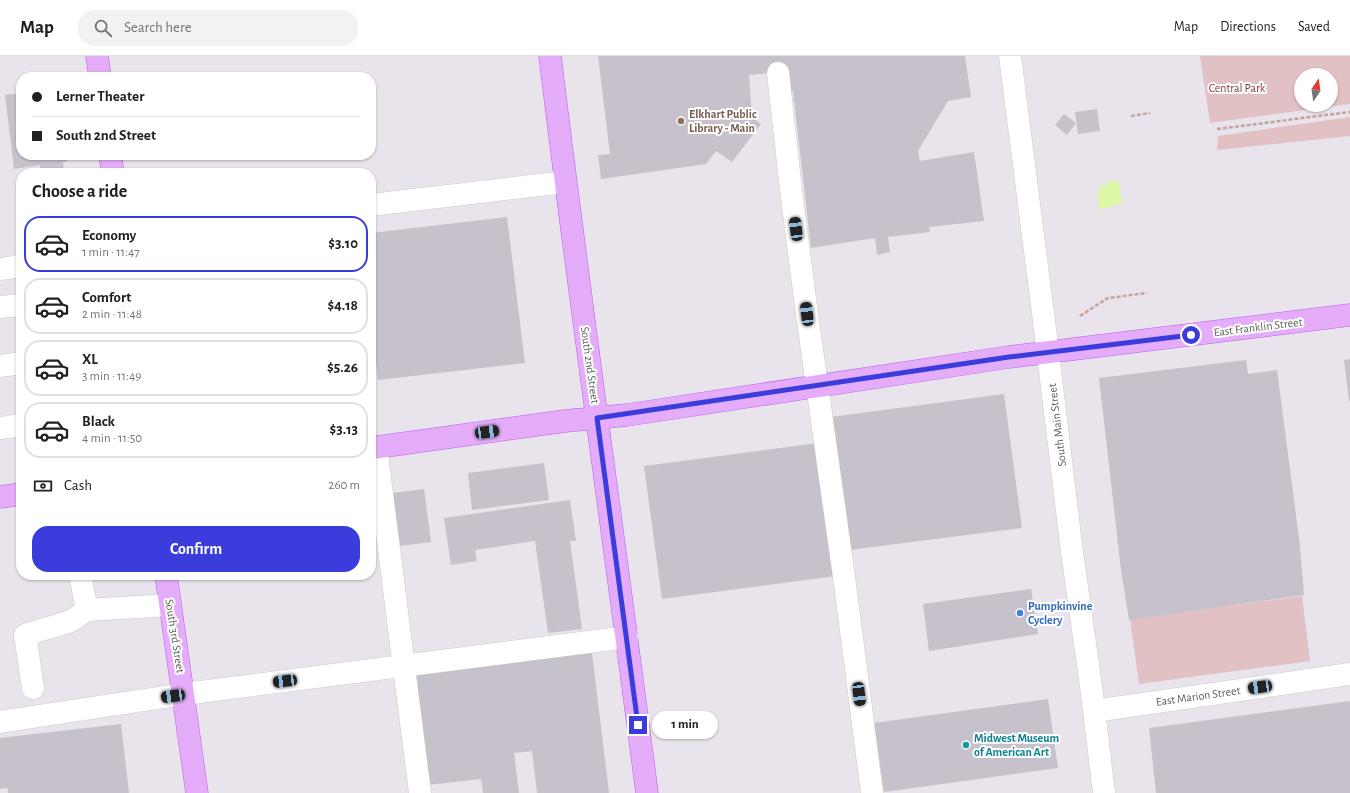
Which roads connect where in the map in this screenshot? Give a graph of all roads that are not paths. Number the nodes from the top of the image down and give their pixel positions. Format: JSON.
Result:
{"nodes":[{"id":1,"x":97,"y":56,"type":"edge"},
{"id":2,"x":550,"y":56,"type":"edge"},
{"id":3,"x":1010,"y":56,"type":"edge"},
{"id":4,"x":99,"y":72,"type":"edge"},
{"id":5,"x":778,"y":73,"type":"tunnel mouth"},
{"id":6,"x":566,"y":182,"type":"junction"},
{"id":7,"x":376,"y":204,"type":"edge"},
{"id":8,"x":16,"y":267,"type":"edge"},
{"id":9,"x":0,"y":269,"type":"edge"},
{"id":10,"x":16,"y":306,"type":"edge"},
{"id":11,"x":0,"y":308,"type":"edge"},
{"id":12,"x":1350,"y":315,"type":"edge"},
{"id":13,"x":1048,"y":352,"type":"junction"},
{"id":14,"x":16,"y":364,"type":"edge"},
{"id":15,"x":0,"y":366,"type":"edge"},
{"id":16,"x":817,"y":385,"type":"junction"},
{"id":17,"x":597,"y":418,"type":"junction"},
{"id":18,"x":16,"y":426,"type":"edge"},
{"id":19,"x":0,"y":428,"type":"edge"},
{"id":20,"x":376,"y":448,"type":"edge"},
{"id":21,"x":376,"y":463,"type":"edge"},
{"id":22,"x":16,"y":495,"type":"edge"},
{"id":23,"x":0,"y":497,"type":"edge"},
{"id":24,"x":81,"y":580,"type":"edge"},
{"id":25,"x":167,"y":580,"type":"edge"},
{"id":26,"x":170,"y":605,"type":"junction"},
{"id":27,"x":87,"y":610,"type":"junction"},
{"id":28,"x":627,"y":637,"type":"junction"},
{"id":29,"x":404,"y":666,"type":"junction"},
{"id":30,"x":1350,"y":674,"type":"edge"},
{"id":31,"x":33,"y":688,"type":"dead end"},
{"id":32,"x":184,"y":694,"type":"junction"},
{"id":33,"x":1094,"y":711,"type":"junction"},
{"id":34,"x":0,"y":722,"type":"edge"},
{"id":35,"x":197,"y":793,"type":"edge"},
{"id":36,"x":420,"y":793,"type":"edge"},
{"id":37,"x":647,"y":793,"type":"edge"},
{"id":38,"x":872,"y":793,"type":"edge"},
{"id":39,"x":1104,"y":793,"type":"edge"}],
"edges":[{"from":1,"to":4,"type":"main road"},
{"from":2,"to":6,"type":"main road","name":"South 2nd Street"},
{"from":3,"to":13,"type":"street","name":"South Main Street"},
{"from":5,"to":16,"type":"street"},
{"from":6,"to":7,"type":"street"},
{"from":6,"to":17,"type":"main road","name":"South 2nd Street"},
{"from":8,"to":9,"type":"street"},
{"from":10,"to":11,"type":"street"},
{"from":12,"to":13,"type":"main road","name":"East Franklin Street"},
{"from":13,"to":16,"type":"main road","name":"East Franklin Street"},
{"from":13,"to":33,"type":"street","name":"South Main Street"},
{"from":14,"to":15,"type":"street"},
{"from":16,"to":17,"type":"main road","name":"East Franklin Street"},
{"from":16,"to":38,"type":"street"},
{"from":17,"to":20,"type":"main road","name":"East Franklin Street"},
{"from":17,"to":28,"type":"main road","name":"South 2nd Street"},
{"from":18,"to":19,"type":"street"},
{"from":21,"to":29,"type":"street"},
{"from":22,"to":23,"type":"main road"},
{"from":24,"to":27,"type":"street"},
{"from":25,"to":26,"type":"main road","name":"South 3rd Street"},
{"from":26,"to":27,"type":"street"},
{"from":26,"to":32,"type":"main road","name":"South 3rd Street"},
{"from":27,"to":31,"type":"street"},
{"from":28,"to":29,"type":"street"},
{"from":28,"to":37,"type":"main road","name":"South 2nd Street"},
{"from":29,"to":32,"type":"street"},
{"from":29,"to":36,"type":"street"},
{"from":30,"to":33,"type":"street","name":"East Marion Street"},
{"from":32,"to":34,"type":"street"},
{"from":32,"to":35,"type":"main road","name":"South 3rd Street"},
{"from":33,"to":39,"type":"street","name":"South Main Street"}]}
